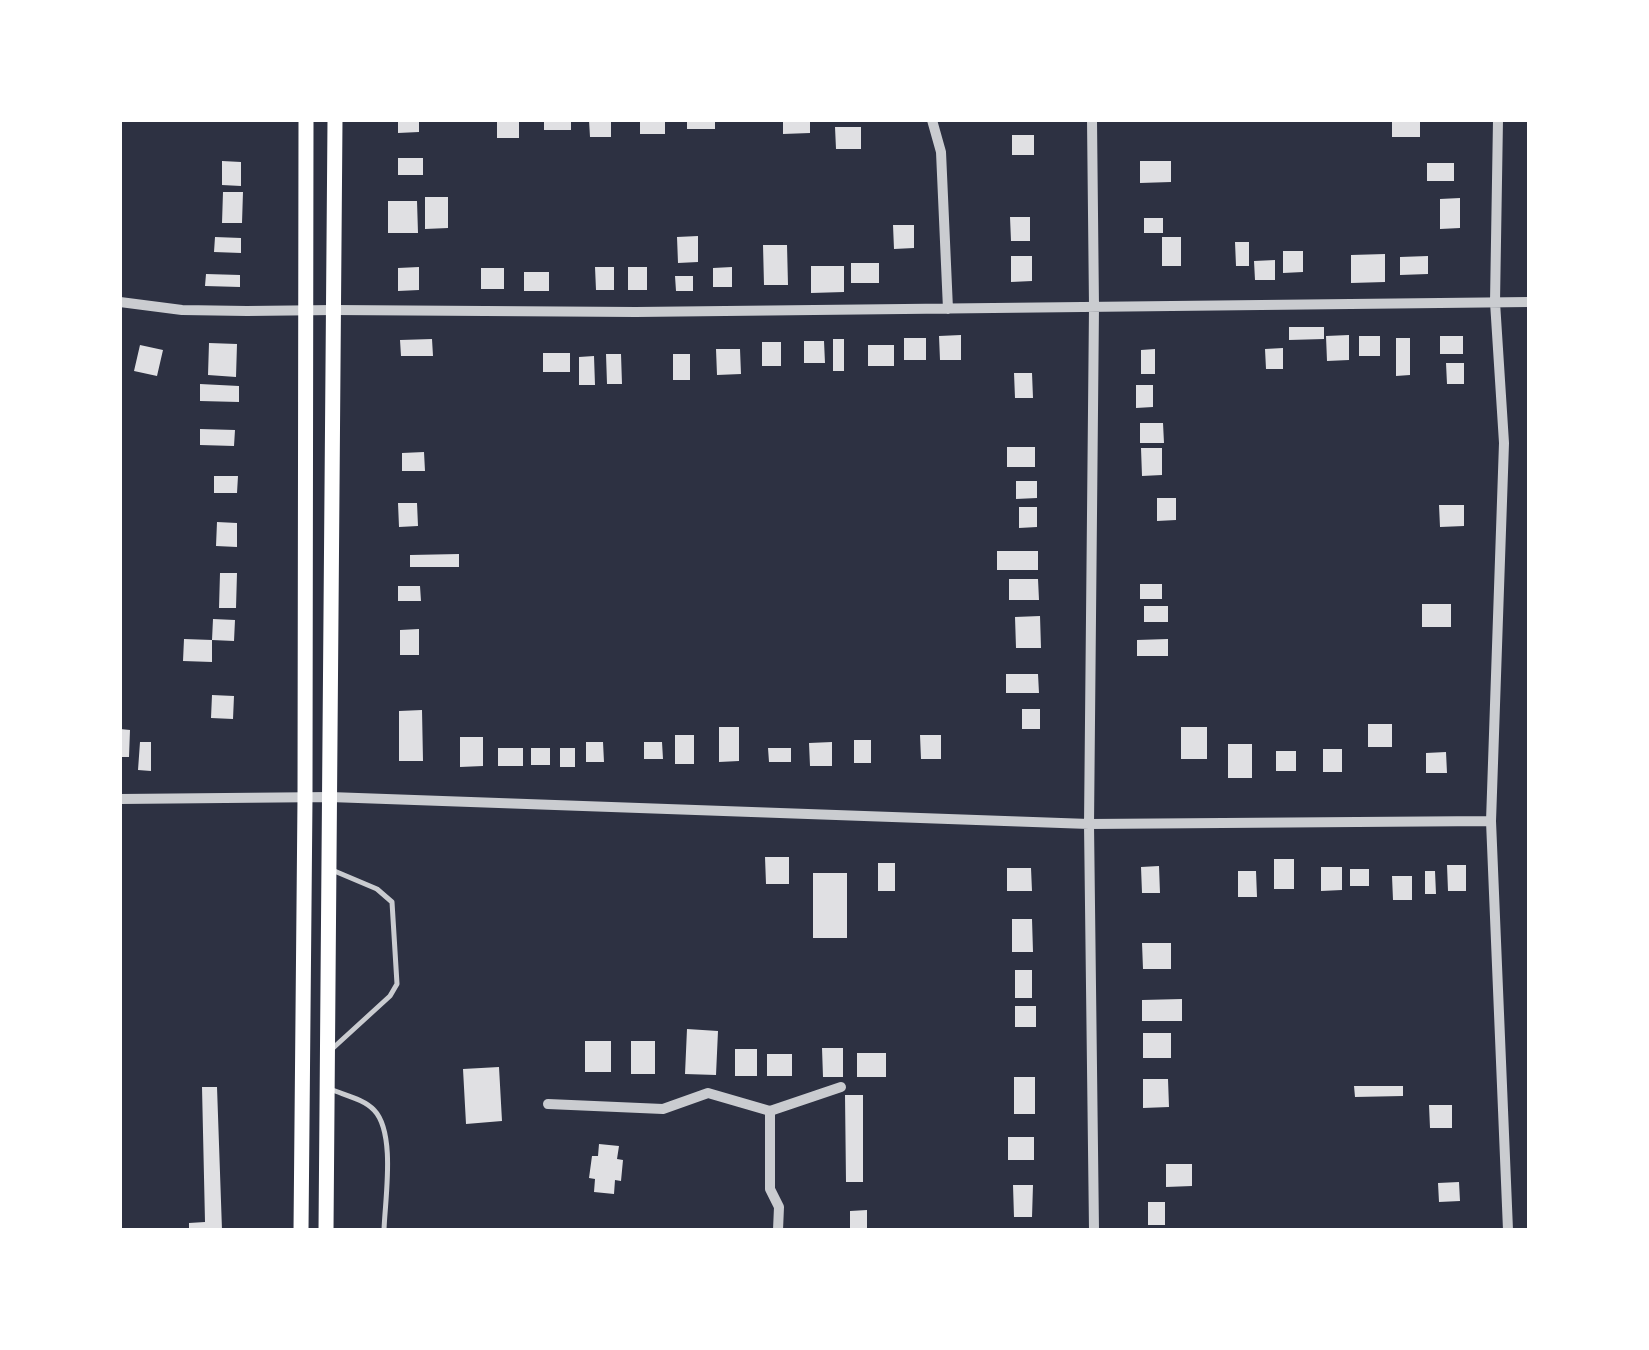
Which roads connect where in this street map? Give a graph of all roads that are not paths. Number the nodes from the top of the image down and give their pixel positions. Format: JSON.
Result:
{"nodes":[{"id":1,"x":306,"y":120,"type":"edge"},
{"id":2,"x":335,"y":120,"type":"edge"},
{"id":3,"x":932,"y":120,"type":"edge"},
{"id":4,"x":1092,"y":120,"type":"edge"},
{"id":5,"x":1498,"y":120,"type":"edge"},
{"id":6,"x":120,"y":302,"type":"edge"},
{"id":7,"x":1495,"y":302,"type":"junction"},
{"id":8,"x":1529,"y":302,"type":"edge"},
{"id":9,"x":1094,"y":307,"type":"junction"},
{"id":10,"x":948,"y":308,"type":"junction"},
{"id":11,"x":305,"y":310,"type":"junction"},
{"id":12,"x":334,"y":310,"type":"junction"},
{"id":13,"x":330,"y":797,"type":"junction"},
{"id":14,"x":305,"y":798,"type":"junction"},
{"id":15,"x":120,"y":799,"type":"edge"},
{"id":16,"x":1491,"y":821,"type":"junction"},
{"id":17,"x":1089,"y":824,"type":"junction"},
{"id":18,"x":330,"y":869,"type":"junction"},
{"id":19,"x":326,"y":1055,"type":"junction"},
{"id":20,"x":841,"y":1087,"type":"dead end"},
{"id":21,"x":326,"y":1088,"type":"junction"},
{"id":22,"x":548,"y":1104,"type":"dead end"},
{"id":23,"x":770,"y":1111,"type":"junction"},
{"id":24,"x":300,"y":1230,"type":"edge"},
{"id":25,"x":326,"y":1230,"type":"edge"},
{"id":26,"x":384,"y":1230,"type":"edge"},
{"id":27,"x":778,"y":1230,"type":"edge"},
{"id":28,"x":1094,"y":1230,"type":"edge"},
{"id":29,"x":1508,"y":1230,"type":"edge"}],
"edges":[{"from":1,"to":11,"type":"main road"},
{"from":2,"to":12,"type":"main road"},
{"from":3,"to":10,"type":"street"},
{"from":4,"to":9,"type":"street"},
{"from":5,"to":7,"type":"street"},
{"from":6,"to":11,"type":"street"},
{"from":7,"to":8,"type":"street"},
{"from":7,"to":9,"type":"street"},
{"from":7,"to":16,"type":"street"},
{"from":9,"to":10,"type":"street"},
{"from":9,"to":17,"type":"street"},
{"from":10,"to":12,"type":"street"},
{"from":11,"to":12,"type":"street"},
{"from":11,"to":14,"type":"main road"},
{"from":12,"to":13,"type":"main road"},
{"from":13,"to":14,"type":"street"},
{"from":13,"to":17,"type":"street"},
{"from":13,"to":18,"type":"main road"},
{"from":14,"to":15,"type":"street"},
{"from":14,"to":24,"type":"main road"},
{"from":16,"to":17,"type":"street"},
{"from":16,"to":29,"type":"street"},
{"from":17,"to":28,"type":"street"},
{"from":18,"to":19,"type":"main road"},
{"from":18,"to":19,"type":"lane"},
{"from":19,"to":21,"type":"main road"},
{"from":20,"to":23,"type":"street"},
{"from":21,"to":25,"type":"main road"},
{"from":21,"to":26,"type":"lane"},
{"from":22,"to":23,"type":"street"},
{"from":23,"to":27,"type":"street"}]}
